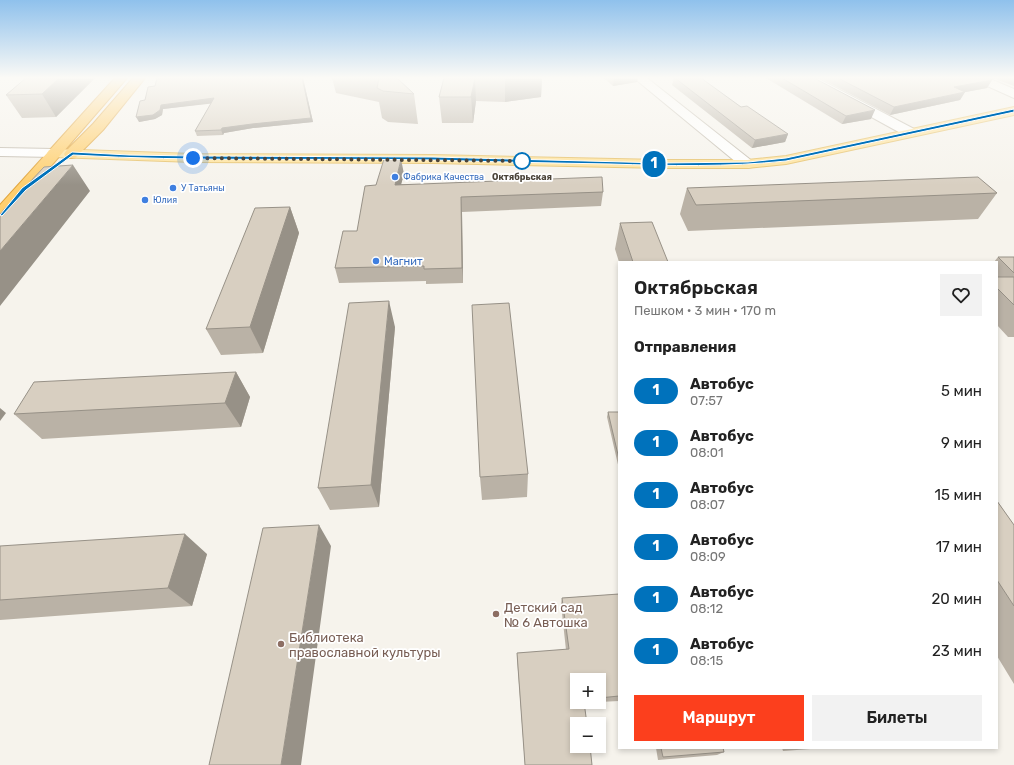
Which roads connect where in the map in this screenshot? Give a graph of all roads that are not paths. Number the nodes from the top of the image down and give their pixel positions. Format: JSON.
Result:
{"nodes":[{"id":1,"x":90,"y":114,"type":"edge"},
{"id":2,"x":109,"y":114,"type":"edge"},
{"id":3,"x":685,"y":114,"type":"edge"},
{"id":4,"x":874,"y":114,"type":"edge"},
{"id":5,"x":1001,"y":114,"type":"edge"},
{"id":6,"x":910,"y":133,"type":"junction"},
{"id":7,"x":0,"y":152,"type":"edge"},
{"id":8,"x":54,"y":153,"type":"junction"},
{"id":9,"x":72,"y":153,"type":"junction"},
{"id":10,"x":748,"y":164,"type":"junction"},
{"id":11,"x":24,"y":189,"type":"junction"},
{"id":12,"x":0,"y":215,"type":"edge"}],
"edges":[{"from":1,"to":8,"type":"highway"},
{"from":2,"to":9,"type":"highway"},
{"from":3,"to":10,"type":"street"},
{"from":4,"to":6,"type":"street"},
{"from":5,"to":6,"type":"main road"},
{"from":6,"to":10,"type":"main road"},
{"from":7,"to":8,"type":"street"},
{"from":8,"to":9,"type":"main road"},
{"from":8,"to":11,"type":"highway"},
{"from":9,"to":10,"type":"main road"},
{"from":9,"to":11,"type":"highway"},
{"from":11,"to":12,"type":"highway"}]}
